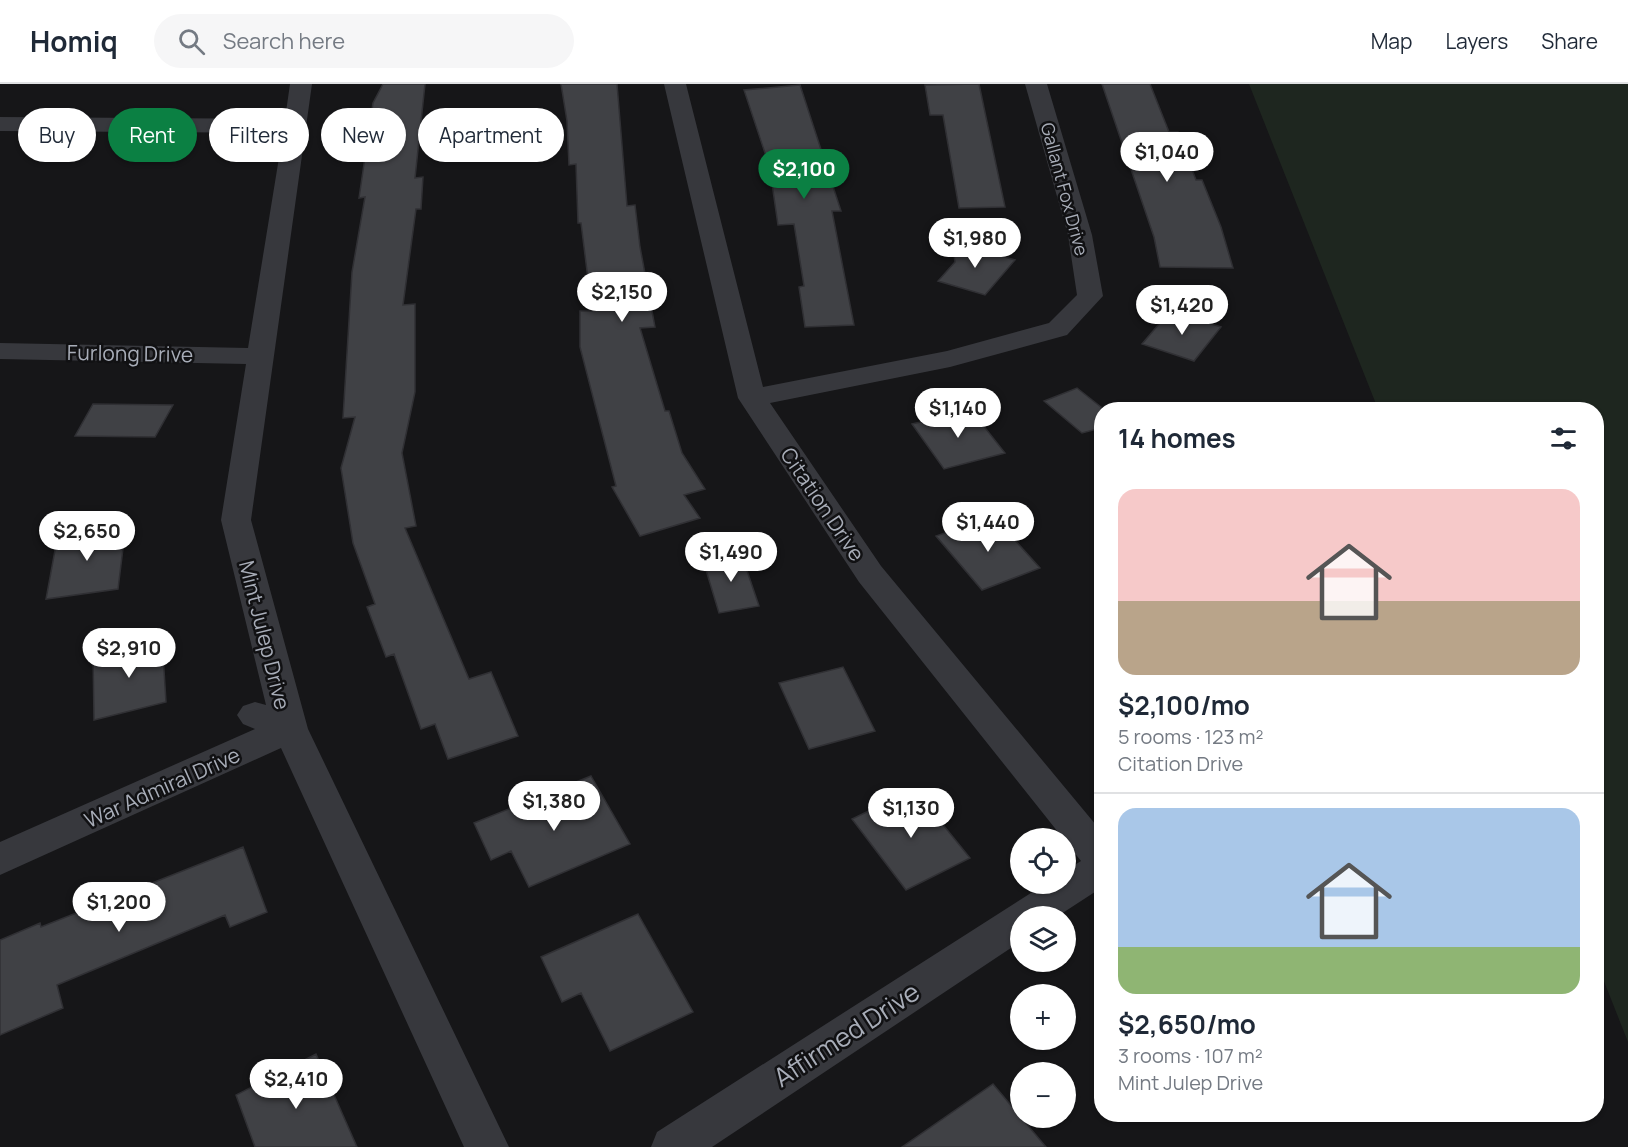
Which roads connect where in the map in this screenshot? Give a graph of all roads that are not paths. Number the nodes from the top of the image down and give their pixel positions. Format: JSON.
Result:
{"nodes":[{"id":1,"x":301,"y":84,"type":"edge"},
{"id":2,"x":675,"y":84,"type":"edge"},
{"id":3,"x":1036,"y":84,"type":"edge"},
{"id":4,"x":297,"y":108,"type":"edge"},
{"id":5,"x":0,"y":124,"type":"edge"},
{"id":6,"x":209,"y":125,"type":"edge"},
{"id":7,"x":289,"y":162,"type":"edge"},
{"id":8,"x":0,"y":351,"type":"edge"},
{"id":9,"x":261,"y":356,"type":"junction"},
{"id":10,"x":752,"y":398,"type":"junction"},
{"id":11,"x":255,"y":715,"type":"dead end"},
{"id":12,"x":290,"y":729,"type":"junction"},
{"id":13,"x":1094,"y":849,"type":"edge"},
{"id":14,"x":0,"y":859,"type":"edge"},
{"id":15,"x":1094,"y":873,"type":"edge"},
{"id":16,"x":1042,"y":906,"type":"edge"},
{"id":17,"x":1010,"y":928,"type":"edge"},
{"id":18,"x":487,"y":1147,"type":"edge"},
{"id":19,"x":673,"y":1147,"type":"edge"}],
"edges":[{"from":1,"to":4,"type":"street","name":"Mint Julep Drive"},
{"from":2,"to":10,"type":"street","name":"Citation Drive"},
{"from":3,"to":10,"type":"street","name":"Gallant Fox Drive"},
{"from":5,"to":6,"type":"street"},
{"from":7,"to":9,"type":"street","name":"Mint Julep Drive"},
{"from":8,"to":9,"type":"street","name":"Furlong Drive"},
{"from":9,"to":12,"type":"street","name":"Mint Julep Drive"},
{"from":10,"to":13,"type":"street","name":"Citation Drive"},
{"from":11,"to":12,"type":"street"},
{"from":12,"to":14,"type":"street","name":"War Admiral Drive"},
{"from":12,"to":18,"type":"street","name":"Mint Julep Drive"},
{"from":15,"to":16,"type":"street"},
{"from":17,"to":19,"type":"street","name":"Affirmed Drive"}]}
